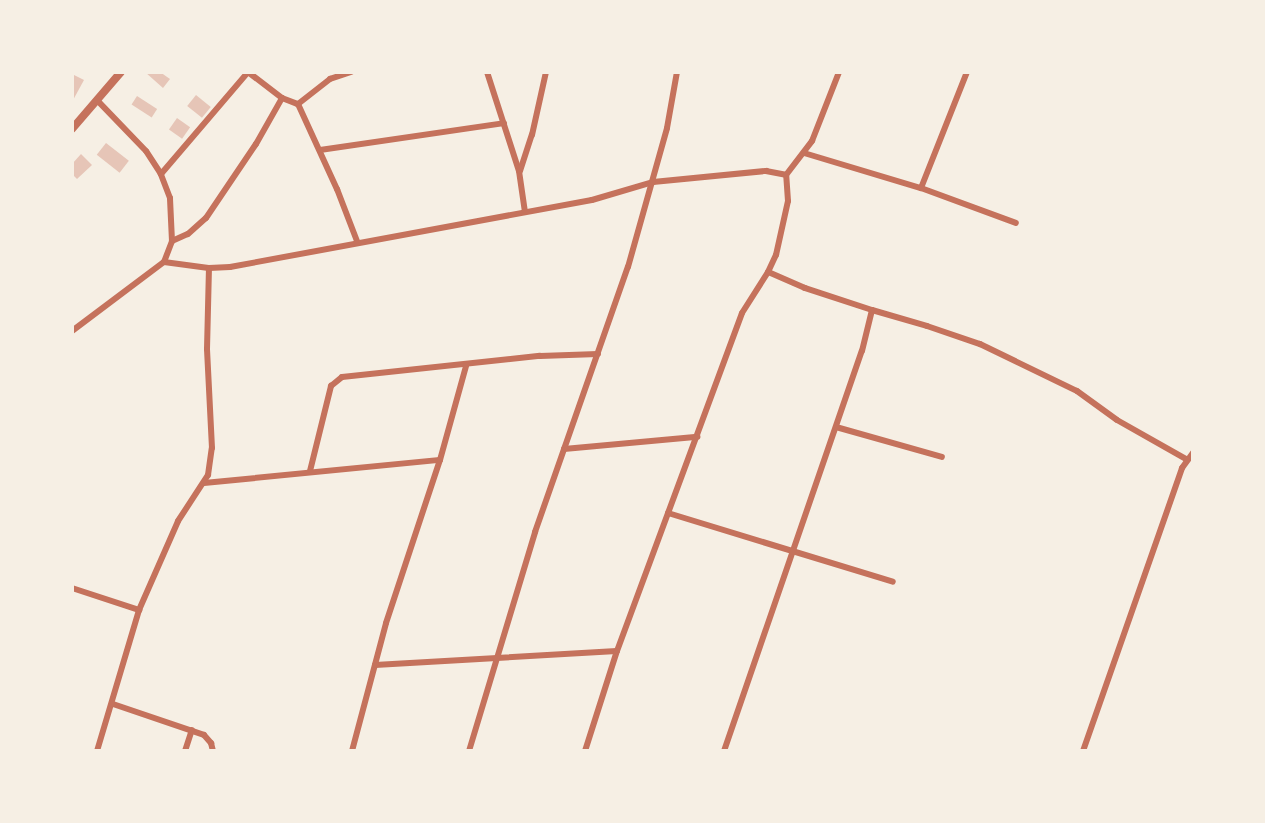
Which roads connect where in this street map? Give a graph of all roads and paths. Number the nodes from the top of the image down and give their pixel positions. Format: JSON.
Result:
{"nodes":[{"id":1,"x":121,"y":72,"type":"edge"},
{"id":2,"x":248,"y":72,"type":"edge"},
{"id":3,"x":351,"y":72,"type":"edge"},
{"id":4,"x":487,"y":72,"type":"edge"},
{"id":5,"x":546,"y":72,"type":"edge"},
{"id":6,"x":677,"y":72,"type":"edge"},
{"id":7,"x":839,"y":72,"type":"edge"},
{"id":8,"x":967,"y":72,"type":"edge"},
{"id":9,"x":282,"y":98,"type":"junction"},
{"id":10,"x":97,"y":100,"type":"junction"},
{"id":11,"x":298,"y":104,"type":"junction"},
{"id":12,"x":504,"y":123,"type":"junction"},
{"id":13,"x":72,"y":129,"type":"edge"},
{"id":14,"x":320,"y":150,"type":"junction"},
{"id":15,"x":804,"y":153,"type":"junction"},
{"id":16,"x":519,"y":171,"type":"junction"},
{"id":17,"x":161,"y":174,"type":"junction"},
{"id":18,"x":786,"y":175,"type":"junction"},
{"id":19,"x":653,"y":182,"type":"junction"},
{"id":20,"x":921,"y":188,"type":"junction"},
{"id":21,"x":525,"y":212,"type":"junction"},
{"id":22,"x":1016,"y":223,"type":"dead end"},
{"id":23,"x":171,"y":241,"type":"junction"},
{"id":24,"x":357,"y":241,"type":"junction"},
{"id":25,"x":164,"y":262,"type":"junction"},
{"id":26,"x":209,"y":268,"type":"junction"},
{"id":27,"x":768,"y":272,"type":"junction"},
{"id":28,"x":872,"y":310,"type":"junction"},
{"id":29,"x":72,"y":331,"type":"edge"},
{"id":30,"x":598,"y":354,"type":"junction"},
{"id":31,"x":466,"y":366,"type":"junction"},
{"id":32,"x":836,"y":427,"type":"junction"},
{"id":33,"x":697,"y":437,"type":"junction"},
{"id":34,"x":564,"y":449,"type":"junction"},
{"id":35,"x":1193,"y":453,"type":"edge"},
{"id":36,"x":942,"y":457,"type":"dead end"},
{"id":37,"x":1186,"y":459,"type":"junction"},
{"id":38,"x":440,"y":460,"type":"junction"},
{"id":39,"x":310,"y":471,"type":"junction"},
{"id":40,"x":204,"y":483,"type":"junction"},
{"id":41,"x":668,"y":513,"type":"junction"},
{"id":42,"x":791,"y":552,"type":"junction"},
{"id":43,"x":893,"y":582,"type":"dead end"},
{"id":44,"x":72,"y":588,"type":"edge"},
{"id":45,"x":139,"y":610,"type":"junction"},
{"id":46,"x":617,"y":651,"type":"junction"},
{"id":47,"x":498,"y":658,"type":"junction"},
{"id":48,"x":375,"y":665,"type":"junction"},
{"id":49,"x":113,"y":704,"type":"junction"},
{"id":50,"x":192,"y":730,"type":"junction"},
{"id":51,"x":98,"y":751,"type":"edge"},
{"id":52,"x":185,"y":751,"type":"edge"},
{"id":53,"x":213,"y":751,"type":"edge"},
{"id":54,"x":352,"y":751,"type":"edge"},
{"id":55,"x":469,"y":751,"type":"edge"},
{"id":56,"x":585,"y":751,"type":"edge"},
{"id":57,"x":724,"y":751,"type":"edge"},
{"id":58,"x":1083,"y":751,"type":"edge"}],
"edges":[{"from":1,"to":10,"type":"street"},
{"from":2,"to":9,"type":"street"},
{"from":2,"to":17,"type":"street"},
{"from":3,"to":11,"type":"street"},
{"from":4,"to":12,"type":"street"},
{"from":5,"to":16,"type":"street"},
{"from":6,"to":19,"type":"street"},
{"from":7,"to":15,"type":"street"},
{"from":8,"to":20,"type":"street"},
{"from":9,"to":11,"type":"street"},
{"from":9,"to":23,"type":"street"},
{"from":10,"to":13,"type":"street"},
{"from":10,"to":17,"type":"street"},
{"from":11,"to":14,"type":"street"},
{"from":12,"to":14,"type":"street"},
{"from":12,"to":16,"type":"street"},
{"from":14,"to":24,"type":"street"},
{"from":15,"to":18,"type":"street"},
{"from":15,"to":20,"type":"street"},
{"from":16,"to":21,"type":"street"},
{"from":17,"to":23,"type":"street"},
{"from":18,"to":19,"type":"street"},
{"from":18,"to":27,"type":"street"},
{"from":19,"to":21,"type":"street"},
{"from":19,"to":30,"type":"street"},
{"from":20,"to":22,"type":"street"},
{"from":21,"to":24,"type":"street"},
{"from":23,"to":25,"type":"street"},
{"from":24,"to":26,"type":"street"},
{"from":25,"to":26,"type":"street"},
{"from":25,"to":29,"type":"street"},
{"from":26,"to":40,"type":"street"},
{"from":27,"to":28,"type":"street"},
{"from":27,"to":33,"type":"street"},
{"from":28,"to":32,"type":"street"},
{"from":28,"to":37,"type":"street"},
{"from":30,"to":31,"type":"street"},
{"from":30,"to":34,"type":"street"},
{"from":31,"to":38,"type":"street"},
{"from":31,"to":39,"type":"street"},
{"from":32,"to":36,"type":"street"},
{"from":32,"to":42,"type":"street"},
{"from":33,"to":34,"type":"street"},
{"from":33,"to":41,"type":"street"},
{"from":34,"to":47,"type":"street"},
{"from":35,"to":37,"type":"street"},
{"from":37,"to":58,"type":"street"},
{"from":38,"to":39,"type":"street"},
{"from":38,"to":48,"type":"street"},
{"from":39,"to":40,"type":"street"},
{"from":40,"to":45,"type":"street"},
{"from":41,"to":42,"type":"street"},
{"from":41,"to":46,"type":"street"},
{"from":42,"to":43,"type":"street"},
{"from":42,"to":57,"type":"street"},
{"from":44,"to":45,"type":"street"},
{"from":45,"to":49,"type":"street"},
{"from":46,"to":47,"type":"street"},
{"from":46,"to":56,"type":"street"},
{"from":47,"to":48,"type":"street"},
{"from":47,"to":55,"type":"street"},
{"from":48,"to":54,"type":"street"},
{"from":49,"to":50,"type":"street"},
{"from":49,"to":51,"type":"street"},
{"from":50,"to":52,"type":"street"},
{"from":50,"to":53,"type":"street"}]}
